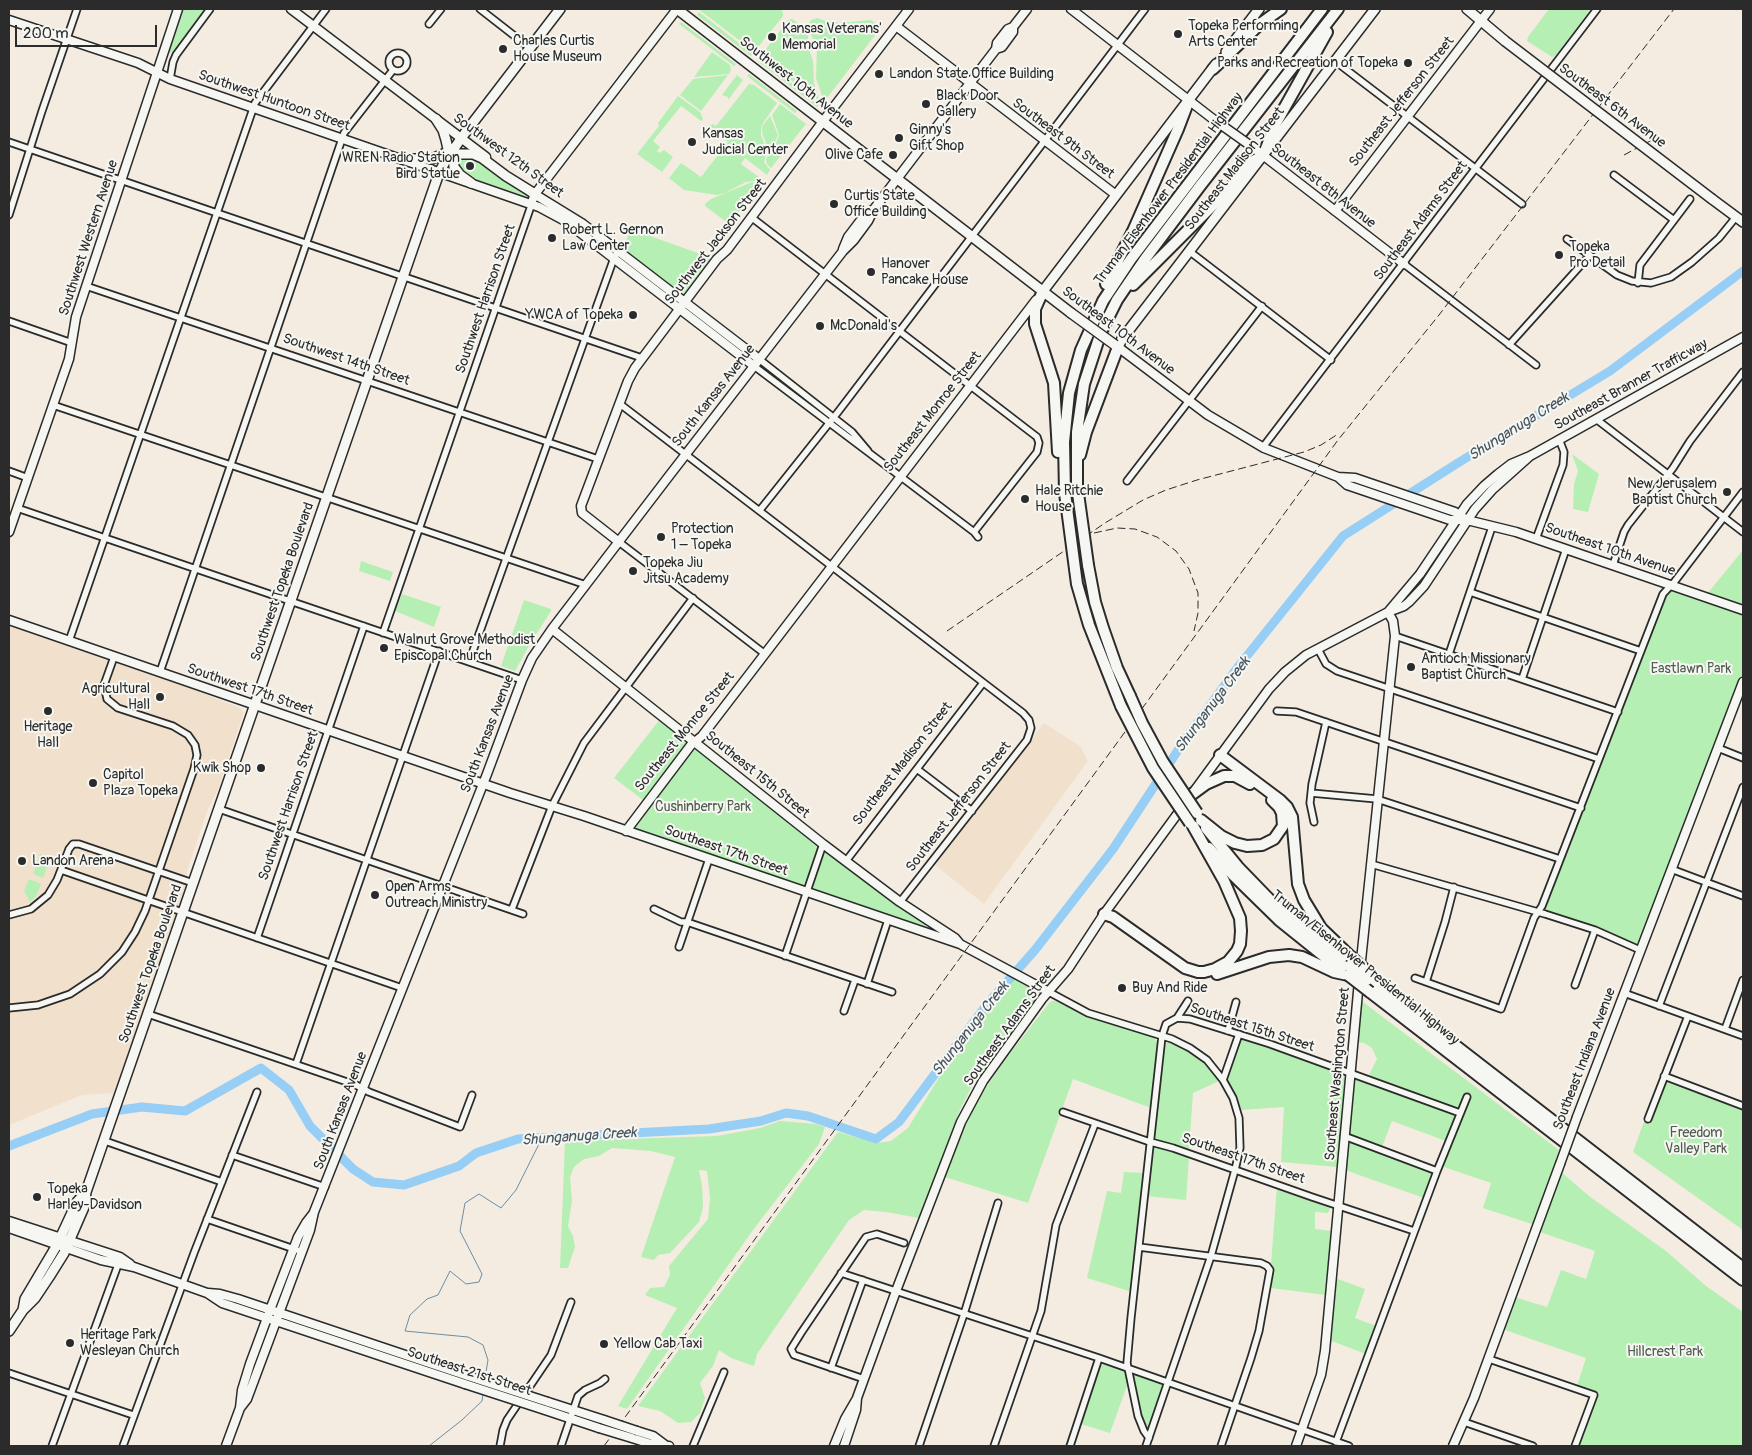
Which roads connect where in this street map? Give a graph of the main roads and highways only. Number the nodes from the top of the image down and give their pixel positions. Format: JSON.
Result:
{"nodes":[{"id":1,"x":178,"y":9,"type":"edge"},
{"id":2,"x":291,"y":9,"type":"edge"},
{"id":3,"x":560,"y":9,"type":"edge"},
{"id":4,"x":677,"y":9,"type":"edge"},
{"id":5,"x":909,"y":9,"type":"edge"},
{"id":6,"x":1027,"y":9,"type":"edge"},
{"id":7,"x":1071,"y":9,"type":"edge"},
{"id":8,"x":1281,"y":9,"type":"edge"},
{"id":9,"x":1322,"y":9,"type":"edge"},
{"id":10,"x":1339,"y":9,"type":"edge"},
{"id":11,"x":1375,"y":9,"type":"edge"},
{"id":12,"x":1466,"y":9,"type":"edge"},
{"id":13,"x":1490,"y":9,"type":"edge"},
{"id":14,"x":1255,"y":11,"type":"edge"},
{"id":15,"x":9,"y":20,"type":"edge"},
{"id":16,"x":1481,"y":21,"type":"junction"},
{"id":17,"x":896,"y":26,"type":"junction"},
{"id":18,"x":1213,"y":69,"type":"junction"},
{"id":19,"x":157,"y":73,"type":"junction"},
{"id":20,"x":971,"y":84,"type":"junction"},
{"id":21,"x":1189,"y":100,"type":"junction"},
{"id":22,"x":436,"y":119,"type":"junction"},
{"id":23,"x":823,"y":121,"type":"junction"},
{"id":24,"x":461,"y":138,"type":"junction"},
{"id":25,"x":450,"y":155,"type":"junction"},
{"id":26,"x":1263,"y":156,"type":"junction"},
{"id":27,"x":402,"y":159,"type":"junction"},
{"id":28,"x":439,"y":173,"type":"junction"},
{"id":29,"x":898,"y":178,"type":"junction"},
{"id":30,"x":472,"y":183,"type":"junction"},
{"id":31,"x":1116,"y":195,"type":"junction"},
{"id":32,"x":533,"y":199,"type":"junction"},
{"id":33,"x":1335,"y":211,"type":"junction"},
{"id":34,"x":1740,"y":220,"type":"edge"},
{"id":35,"x":1404,"y":264,"type":"road end"},
{"id":36,"x":1043,"y":291,"type":"junction"},
{"id":37,"x":685,"y":302,"type":"junction"},
{"id":38,"x":680,"y":309,"type":"junction"},
{"id":39,"x":1097,"y":312,"type":"junction"},
{"id":40,"x":1108,"y":317,"type":"junction"},
{"id":41,"x":1743,"y":337,"type":"edge"},
{"id":42,"x":1116,"y":346,"type":"junction"},
{"id":43,"x":759,"y":359,"type":"junction"},
{"id":44,"x":754,"y":366,"type":"junction"},
{"id":45,"x":1530,"y":456,"type":"junction"},
{"id":46,"x":1076,"y":462,"type":"junction"},
{"id":47,"x":1064,"y":474,"type":"junction"},
{"id":48,"x":1338,"y":477,"type":"junction"},
{"id":49,"x":1458,"y":518,"type":"junction"},
{"id":50,"x":1467,"y":520,"type":"junction"},
{"id":51,"x":9,"y":532,"type":"edge"},
{"id":52,"x":619,"y":542,"type":"junction"},
{"id":53,"x":1743,"y":610,"type":"edge"},
{"id":54,"x":1388,"y":612,"type":"junction"},
{"id":55,"x":9,"y":620,"type":"edge"},
{"id":56,"x":552,"y":629,"type":"junction"},
{"id":57,"x":1743,"y":682,"type":"edge"},
{"id":58,"x":255,"y":705,"type":"junction"},
{"id":59,"x":696,"y":741,"type":"junction"},
{"id":60,"x":1218,"y":758,"type":"junction"},
{"id":61,"x":1245,"y":781,"type":"junction"},
{"id":62,"x":483,"y":783,"type":"junction"},
{"id":63,"x":1191,"y":795,"type":"junction"},
{"id":64,"x":1195,"y":821,"type":"junction"},
{"id":65,"x":626,"y":831,"type":"junction"},
{"id":66,"x":1104,"y":914,"type":"junction"},
{"id":67,"x":925,"y":920,"type":"junction"},
{"id":68,"x":929,"y":934,"type":"junction"},
{"id":69,"x":960,"y":944,"type":"junction"},
{"id":70,"x":1349,"y":966,"type":"junction"},
{"id":71,"x":1370,"y":983,"type":"junction"},
{"id":72,"x":1049,"y":992,"type":"junction"},
{"id":73,"x":314,"y":1212,"type":"junction"},
{"id":74,"x":9,"y":1220,"type":"edge"},
{"id":75,"x":9,"y":1228,"type":"edge"},
{"id":76,"x":63,"y":1243,"type":"junction"},
{"id":77,"x":1743,"y":1268,"type":"edge"},
{"id":78,"x":1743,"y":1280,"type":"edge"},
{"id":79,"x":206,"y":1293,"type":"junction"},
{"id":80,"x":270,"y":1310,"type":"junction"},
{"id":81,"x":278,"y":1313,"type":"junction"},
{"id":82,"x":267,"y":1318,"type":"junction"},
{"id":83,"x":275,"y":1321,"type":"junction"},
{"id":84,"x":9,"y":1331,"type":"edge"},
{"id":85,"x":467,"y":1380,"type":"junction"},
{"id":86,"x":857,"y":1398,"type":"junction"},
{"id":87,"x":240,"y":1408,"type":"junction"},
{"id":88,"x":572,"y":1414,"type":"junction"},
{"id":89,"x":226,"y":1446,"type":"edge"},
{"id":90,"x":666,"y":1446,"type":"edge"},
{"id":91,"x":834,"y":1446,"type":"edge"},
{"id":92,"x":844,"y":1446,"type":"edge"},
{"id":93,"x":1296,"y":1446,"type":"edge"},
{"id":94,"x":1453,"y":1446,"type":"edge"}],
"edges":[{"from":1,"to":19,"type":"main road","name":"Southwest Western Avenue"},
{"from":2,"to":22,"type":"main road","name":"Southwest 12th Street"},
{"from":3,"to":24,"type":"main road","name":"Southwest Topeka Boulevard"},
{"from":4,"to":23,"type":"main road","name":"Southwest 10th Avenue"},
{"from":4,"to":32,"type":"main road","name":"Southwest Harrison Street"},
{"from":5,"to":17,"type":"main road","name":"Southwest Jackson Street"},
{"from":6,"to":20,"type":"main road","name":"South Kansas Avenue"},
{"from":7,"to":21,"type":"main road","name":"Southeast 8th Avenue"},
{"from":8,"to":18,"type":"highway"},
{"from":9,"to":39,"type":"highway","name":"Truman/Eisenhower Presidential Highway"},
{"from":10,"to":26,"type":"highway"},
{"from":10,"to":40,"type":"highway","name":"Truman/Eisenhower Presidential Highway"},
{"from":11,"to":26,"type":"main road","name":"Southeast Madison Street"},
{"from":12,"to":16,"type":"main road","name":"Southeast 6th Avenue"},
{"from":13,"to":16,"type":"main road","name":"Southeast Jefferson Street"},
{"from":14,"to":18,"type":"main road","name":"Southeast Monroe Street"},
{"from":15,"to":19,"type":"main road","name":"Southwest Huntoon Street"},
{"from":16,"to":33,"type":"main road","name":"Southeast Jefferson Street"},
{"from":16,"to":34,"type":"main road","name":"Southeast 6th Avenue","bridge":true},
{"from":17,"to":20,"type":"main road","name":"Southeast 9th Street"},
{"from":17,"to":23,"type":"main road","name":"Southwest Jackson Street"},
{"from":18,"to":21,"type":"main road","name":"Southeast Monroe Street"},
{"from":19,"to":27,"type":"main road","name":"Southwest Huntoon Street"},
{"from":19,"to":51,"type":"main road","name":"Southwest Western Avenue"},
{"from":20,"to":29,"type":"main road","name":"South Kansas Avenue"},
{"from":20,"to":31,"type":"main road","name":"Southeast 9th Street"},
{"from":21,"to":26,"type":"main road","name":"Southeast 8th Avenue","bridge":true},
{"from":21,"to":31,"type":"main road","name":"Southeast Monroe Street"},
{"from":21,"to":39,"type":"highway"},
{"from":22,"to":24,"type":"main road","name":"Southwest 12th Street"},
{"from":22,"to":25,"type":"main road"},
{"from":23,"to":29,"type":"main road","name":"Southwest 10th Avenue"},
{"from":23,"to":37,"type":"main road","name":"Southwest Jackson Street"},
{"from":24,"to":25,"type":"main road","name":"Southwest Topeka Boulevard"},
{"from":24,"to":32,"type":"main road","name":"Southwest 12th Street"},
{"from":25,"to":27,"type":"main road"},
{"from":25,"to":28,"type":"main road","name":"Southwest Topeka Boulevard"},
{"from":25,"to":30,"type":"main road"},
{"from":25,"to":32,"type":"main road"},
{"from":26,"to":33,"type":"main road","name":"Southeast 8th Avenue"},
{"from":26,"to":40,"type":"highway"},
{"from":26,"to":42,"type":"main road","name":"Southeast Madison Street"},
{"from":27,"to":28,"type":"main road","name":"Southwest Huntoon Street"},
{"from":28,"to":30,"type":"main road","name":"Southwest Huntoon Street"},
{"from":28,"to":58,"type":"main road","name":"Southwest Topeka Boulevard"},
{"from":29,"to":36,"type":"main road","name":"Southeast 10th Avenue"},
{"from":29,"to":43,"type":"main road","name":"South Kansas Avenue"},
{"from":30,"to":32,"type":"main road","name":"Southwest Huntoon Street"},
{"from":31,"to":36,"type":"main road","name":"Southeast Monroe Street"},
{"from":32,"to":37,"type":"main road","name":"Southwest 12th Street"},
{"from":32,"to":38,"type":"main road","name":"Southwest 12th Street"},
{"from":33,"to":35,"type":"main road","name":"Southeast 8th Avenue"},
{"from":36,"to":42,"type":"main road","name":"Southeast 10th Avenue","bridge":true},
{"from":36,"to":47,"type":"highway"},
{"from":36,"to":59,"type":"main road","name":"Southeast Monroe Street"},
{"from":37,"to":38,"type":"main road","name":"Southwest Jackson Street"},
{"from":37,"to":43,"type":"main road","name":"Southwest 12th Street"},
{"from":38,"to":44,"type":"main road","name":"Southwest 12th Street"},
{"from":38,"to":52,"type":"main road","name":"Southwest Jackson Street"},
{"from":39,"to":47,"type":"highway","name":"Truman/Eisenhower Presidential Highway"},
{"from":40,"to":46,"type":"highway","name":"Truman/Eisenhower Presidential Highway"},
{"from":41,"to":45,"type":"main road","name":"Southeast Branner Trafficway"},
{"from":42,"to":46,"type":"highway"},
{"from":42,"to":48,"type":"main road","name":"Southeast 10th Avenue"},
{"from":43,"to":44,"type":"main road","name":"South Kansas Avenue"},
{"from":44,"to":52,"type":"main road","name":"South Kansas Avenue"},
{"from":45,"to":49,"type":"main road","name":"Southeast Branner Trafficway"},
{"from":45,"to":50,"type":"main road","name":"Southeast Branner Trafficway"},
{"from":46,"to":64,"type":"highway","name":"Truman/Eisenhower Presidential Highway","bridge":true},
{"from":47,"to":64,"type":"highway","name":"Truman/Eisenhower Presidential Highway","bridge":true},
{"from":48,"to":49,"type":"main road","name":"Southeast 10th Avenue"},
{"from":48,"to":49,"type":"main road","name":"Southeast 10th Avenue"},
{"from":49,"to":50,"type":"main road","name":"Southeast 10th Avenue"},
{"from":49,"to":54,"type":"main road","name":"Southeast Branner Trafficway"},
{"from":50,"to":53,"type":"main road","name":"Southeast 10th Avenue"},
{"from":50,"to":54,"type":"main road","name":"Southeast Branner Trafficway"},
{"from":52,"to":56,"type":"main road","name":"South Kansas Avenue"},
{"from":54,"to":60,"type":"main road","name":"Southeast Branner Trafficway"},
{"from":54,"to":93,"type":"main road","name":"Southeast Washington Street"},
{"from":55,"to":58,"type":"main road","name":"Southwest 17th Street"},
{"from":56,"to":59,"type":"main road","name":"Southeast 15th Street"},
{"from":56,"to":62,"type":"main road","name":"South Kansas Avenue"},
{"from":57,"to":94,"type":"main road","name":"Southeast Indiana Avenue","bridge":true},
{"from":58,"to":62,"type":"main road","name":"Southwest 17th Street"},
{"from":58,"to":76,"type":"main road","name":"Southwest Topeka Boulevard"},
{"from":59,"to":65,"type":"main road","name":"Southeast Monroe Street"},
{"from":59,"to":67,"type":"main road","name":"Southeast 15th Street"},
{"from":60,"to":61,"type":"highway"},
{"from":60,"to":63,"type":"main road","name":"Southeast Adams Street"},
{"from":60,"to":70,"type":"highway"},
{"from":61,"to":63,"type":"highway"},
{"from":61,"to":64,"type":"highway"},
{"from":62,"to":65,"type":"main road","name":"Southeast 17th Street"},
{"from":62,"to":73,"type":"main road","name":"South Kansas Avenue"},
{"from":63,"to":66,"type":"main road","name":"Southeast Adams Street"},
{"from":64,"to":66,"type":"highway"},
{"from":64,"to":70,"type":"highway","name":"Truman/Eisenhower Presidential Highway"},
{"from":65,"to":68,"type":"main road","name":"Southeast 17th Street"},
{"from":66,"to":70,"type":"highway"},
{"from":66,"to":72,"type":"main road","name":"Southeast Adams Street"},
{"from":67,"to":68,"type":"main road"},
{"from":67,"to":69,"type":"main road","name":"Southeast 15th Street"},
{"from":68,"to":69,"type":"main road","name":"Southeast 17th Street"},
{"from":69,"to":72,"type":"main road","name":"Southeast 15th Street"},
{"from":70,"to":71,"type":"highway","name":"Truman/Eisenhower Presidential Highway","bridge":true},
{"from":70,"to":71,"type":"highway","bridge":true},
{"from":71,"to":77,"type":"highway","name":"Truman/Eisenhower Presidential Highway"},
{"from":71,"to":78,"type":"highway","name":"Truman/Eisenhower Presidential Highway"},
{"from":72,"to":86,"type":"main road","name":"Southeast Adams Street"},
{"from":73,"to":80,"type":"main road","name":"South Kansas Avenue"},
{"from":73,"to":81,"type":"main road","name":"South Kansas Avenue"},
{"from":74,"to":76,"type":"main road"},
{"from":75,"to":76,"type":"main road"},
{"from":76,"to":79,"type":"main road"},
{"from":76,"to":84,"type":"main road","name":"Southwest Topeka Boulevard"},
{"from":79,"to":80,"type":"main road","name":"Southeast 21st Street"},
{"from":79,"to":82,"type":"main road","name":"Southeast 21st Street"},
{"from":80,"to":81,"type":"main road","name":"Southeast 21st Street"},
{"from":80,"to":82,"type":"main road","name":"South Kansas Avenue"},
{"from":81,"to":83,"type":"main road","name":"South Kansas Avenue"},
{"from":81,"to":85,"type":"main road","name":"Southeast 21st Street"},
{"from":82,"to":83,"type":"main road","name":"Southeast 21st Street"},
{"from":82,"to":87,"type":"main road","name":"South Kansas Avenue"},
{"from":83,"to":85,"type":"main road","name":"Southeast 21st Street"},
{"from":83,"to":87,"type":"main road","name":"South Kansas Avenue"},
{"from":85,"to":88,"type":"main road","name":"Southeast 21st Street","bridge":true},
{"from":85,"to":88,"type":"main road","name":"Southeast 21st Street","bridge":true},
{"from":86,"to":91,"type":"main road","name":"Southeast Adams Street"},
{"from":86,"to":92,"type":"main road","name":"Southeast Adams Street"},
{"from":87,"to":89,"type":"main road","name":"South Kansas Avenue"},
{"from":88,"to":90,"type":"main road","name":"Southeast 21st Street","bridge":true},
{"from":88,"to":90,"type":"main road","name":"Southeast 21st Street","bridge":true}]}
